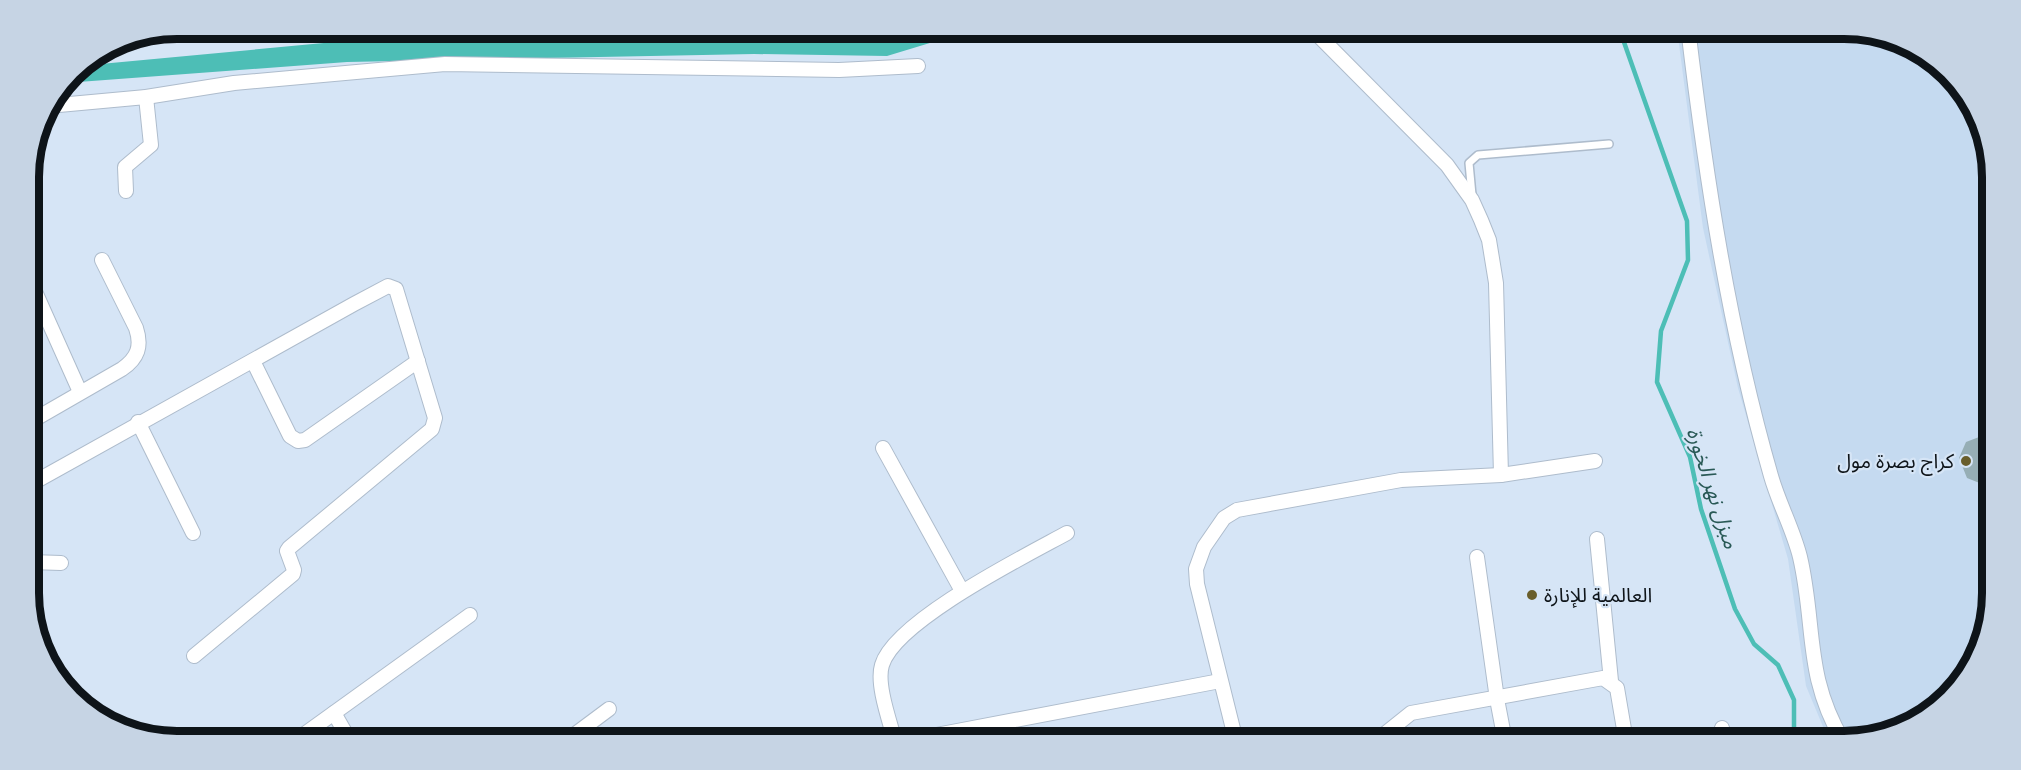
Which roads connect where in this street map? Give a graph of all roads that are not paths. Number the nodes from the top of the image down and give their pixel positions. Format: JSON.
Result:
{"nodes":[{"id":1,"x":1322,"y":39,"type":"edge"},
{"id":2,"x":1689,"y":39,"type":"edge"},
{"id":3,"x":918,"y":66,"type":"dead end"},
{"id":4,"x":146,"y":97,"type":"junction"},
{"id":5,"x":60,"y":105,"type":"edge"},
{"id":6,"x":1610,"y":144,"type":"dead end"},
{"id":7,"x":126,"y":191,"type":"dead end"},
{"id":8,"x":1472,"y":200,"type":"junction"},
{"id":9,"x":102,"y":260,"type":"dead end"},
{"id":10,"x":39,"y":300,"type":"edge"},
{"id":11,"x":253,"y":361,"type":"junction"},
{"id":12,"x":418,"y":361,"type":"junction"},
{"id":13,"x":80,"y":392,"type":"junction"},
{"id":14,"x":39,"y":417,"type":"edge"},
{"id":15,"x":138,"y":422,"type":"junction"},
{"id":16,"x":883,"y":448,"type":"dead end"},
{"id":17,"x":1595,"y":461,"type":"dead end"},
{"id":18,"x":1501,"y":475,"type":"junction"},
{"id":19,"x":39,"y":479,"type":"edge"},
{"id":20,"x":193,"y":533,"type":"dead end"},
{"id":21,"x":1067,"y":533,"type":"dead end"},
{"id":22,"x":1597,"y":539,"type":"dead end"},
{"id":23,"x":1477,"y":557,"type":"dead end"},
{"id":24,"x":39,"y":562,"type":"edge"},
{"id":25,"x":61,"y":563,"type":"dead end"},
{"id":26,"x":963,"y":591,"type":"junction"},
{"id":27,"x":470,"y":615,"type":"dead end"},
{"id":28,"x":194,"y":656,"type":"dead end"},
{"id":29,"x":1220,"y":681,"type":"junction"},
{"id":30,"x":1611,"y":681,"type":"junction"},
{"id":31,"x":1497,"y":699,"type":"junction"},
{"id":32,"x":609,"y":709,"type":"dead end"},
{"id":33,"x":334,"y":713,"type":"junction"},
{"id":34,"x":309,"y":731,"type":"edge"},
{"id":35,"x":344,"y":731,"type":"edge"},
{"id":36,"x":579,"y":731,"type":"edge"},
{"id":37,"x":893,"y":731,"type":"edge"},
{"id":38,"x":958,"y":731,"type":"edge"},
{"id":39,"x":1233,"y":731,"type":"edge"},
{"id":40,"x":1391,"y":731,"type":"edge"},
{"id":41,"x":1503,"y":731,"type":"edge"},
{"id":42,"x":1624,"y":731,"type":"edge"},
{"id":43,"x":1837,"y":731,"type":"edge"}],
"edges":[{"from":1,"to":8,"type":"street"},
{"from":2,"to":43,"type":"street"},
{"from":3,"to":4,"type":"street"},
{"from":4,"to":5,"type":"street"},
{"from":4,"to":7,"type":"street"},
{"from":6,"to":8,"type":"lane"},
{"from":8,"to":18,"type":"street"},
{"from":9,"to":13,"type":"street"},
{"from":10,"to":13,"type":"street"},
{"from":11,"to":12,"type":"street"},
{"from":11,"to":12,"type":"street"},
{"from":11,"to":15,"type":"street"},
{"from":12,"to":28,"type":"street"},
{"from":13,"to":14,"type":"street"},
{"from":15,"to":19,"type":"street"},
{"from":15,"to":20,"type":"street"},
{"from":16,"to":26,"type":"street"},
{"from":17,"to":18,"type":"street"},
{"from":18,"to":29,"type":"street"},
{"from":21,"to":26,"type":"street"},
{"from":22,"to":30,"type":"street"},
{"from":23,"to":31,"type":"street"},
{"from":24,"to":25,"type":"street"},
{"from":26,"to":37,"type":"street"},
{"from":27,"to":33,"type":"street"},
{"from":29,"to":38,"type":"street"},
{"from":29,"to":39,"type":"street"},
{"from":30,"to":31,"type":"street"},
{"from":30,"to":42,"type":"street"},
{"from":31,"to":40,"type":"street"},
{"from":31,"to":41,"type":"street"},
{"from":32,"to":36,"type":"street"},
{"from":33,"to":34,"type":"street"},
{"from":33,"to":35,"type":"street"}]}
